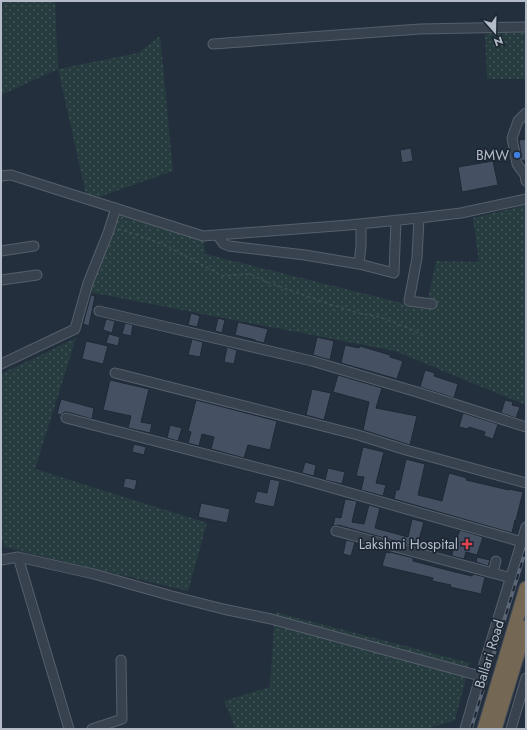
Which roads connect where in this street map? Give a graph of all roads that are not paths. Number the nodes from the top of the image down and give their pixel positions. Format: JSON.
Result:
{"nodes":[{"id":1,"x":526,"y":27,"type":"edge"},
{"id":2,"x":213,"y":44,"type":"dead end"},
{"id":3,"x":526,"y":113,"type":"edge"},
{"id":4,"x":1,"y":176,"type":"edge"},
{"id":5,"x":526,"y":181,"type":"edge"},
{"id":6,"x":526,"y":199,"type":"edge"},
{"id":7,"x":116,"y":208,"type":"junction"},
{"id":8,"x":419,"y":218,"type":"junction"},
{"id":9,"x":396,"y":220,"type":"junction"},
{"id":10,"x":361,"y":224,"type":"junction"},
{"id":11,"x":217,"y":234,"type":"junction"},
{"id":12,"x":34,"y":246,"type":"dead end"},
{"id":13,"x":1,"y":251,"type":"edge"},
{"id":14,"x":359,"y":264,"type":"junction"},
{"id":15,"x":37,"y":275,"type":"dead end"},
{"id":16,"x":1,"y":280,"type":"edge"},
{"id":17,"x":432,"y":304,"type":"dead end"},
{"id":18,"x":99,"y":311,"type":"dead end"},
{"id":19,"x":1,"y":364,"type":"edge"},
{"id":20,"x":115,"y":373,"type":"dead end"},
{"id":21,"x":66,"y":418,"type":"dead end"},
{"id":22,"x":526,"y":427,"type":"edge"},
{"id":23,"x":526,"y":483,"type":"edge"},
{"id":24,"x":526,"y":527,"type":"edge"},
{"id":25,"x":336,"y":531,"type":"dead end"},
{"id":26,"x":522,"y":542,"type":"junction"},
{"id":27,"x":18,"y":557,"type":"junction"},
{"id":28,"x":1,"y":560,"type":"edge"},
{"id":29,"x":496,"y":561,"type":"dead end"},
{"id":30,"x":493,"y":573,"type":"junction"},
{"id":31,"x":511,"y":578,"type":"junction"},
{"id":32,"x":526,"y":588,"type":"edge"},
{"id":33,"x":526,"y":627,"type":"edge"},
{"id":34,"x":121,"y":660,"type":"dead end"},
{"id":35,"x":480,"y":676,"type":"junction"},
{"id":36,"x":526,"y":678,"type":"edge"},
{"id":37,"x":517,"y":708,"type":"junction"},
{"id":38,"x":526,"y":712,"type":"edge"},
{"id":39,"x":69,"y":729,"type":"edge"},
{"id":40,"x":92,"y":729,"type":"edge"},
{"id":41,"x":465,"y":729,"type":"edge"},
{"id":42,"x":484,"y":729,"type":"edge"},
{"id":43,"x":496,"y":729,"type":"edge"},
{"id":44,"x":510,"y":729,"type":"edge"}],
"edges":[{"from":1,"to":2,"type":"street"},
{"from":3,"to":5,"type":"street"},
{"from":4,"to":7,"type":"street"},
{"from":6,"to":8,"type":"street"},
{"from":7,"to":11,"type":"street"},
{"from":7,"to":19,"type":"street"},
{"from":8,"to":9,"type":"street"},
{"from":8,"to":17,"type":"street"},
{"from":9,"to":10,"type":"street"},
{"from":9,"to":14,"type":"street"},
{"from":10,"to":11,"type":"street"},
{"from":10,"to":14,"type":"street"},
{"from":11,"to":14,"type":"street"},
{"from":12,"to":13,"type":"street"},
{"from":15,"to":16,"type":"street"},
{"from":18,"to":22,"type":"street"},
{"from":20,"to":23,"type":"street"},
{"from":21,"to":26,"type":"street"},
{"from":24,"to":26,"type":"street"},
{"from":25,"to":30,"type":"street"},
{"from":26,"to":31,"type":"street"},
{"from":27,"to":28,"type":"street"},
{"from":27,"to":35,"type":"street"},
{"from":27,"to":39,"type":"street"},
{"from":29,"to":30,"type":"street"},
{"from":30,"to":31,"type":"street"},
{"from":31,"to":35,"type":"street"},
{"from":32,"to":42,"type":"highway","name":"Ballari Road"},
{"from":33,"to":43,"type":"highway","name":"Ballari Road"},
{"from":34,"to":40,"type":"street"},
{"from":35,"to":41,"type":"street"},
{"from":36,"to":37,"type":"street"},
{"from":37,"to":38,"type":"street"},
{"from":37,"to":44,"type":"street"}]}
